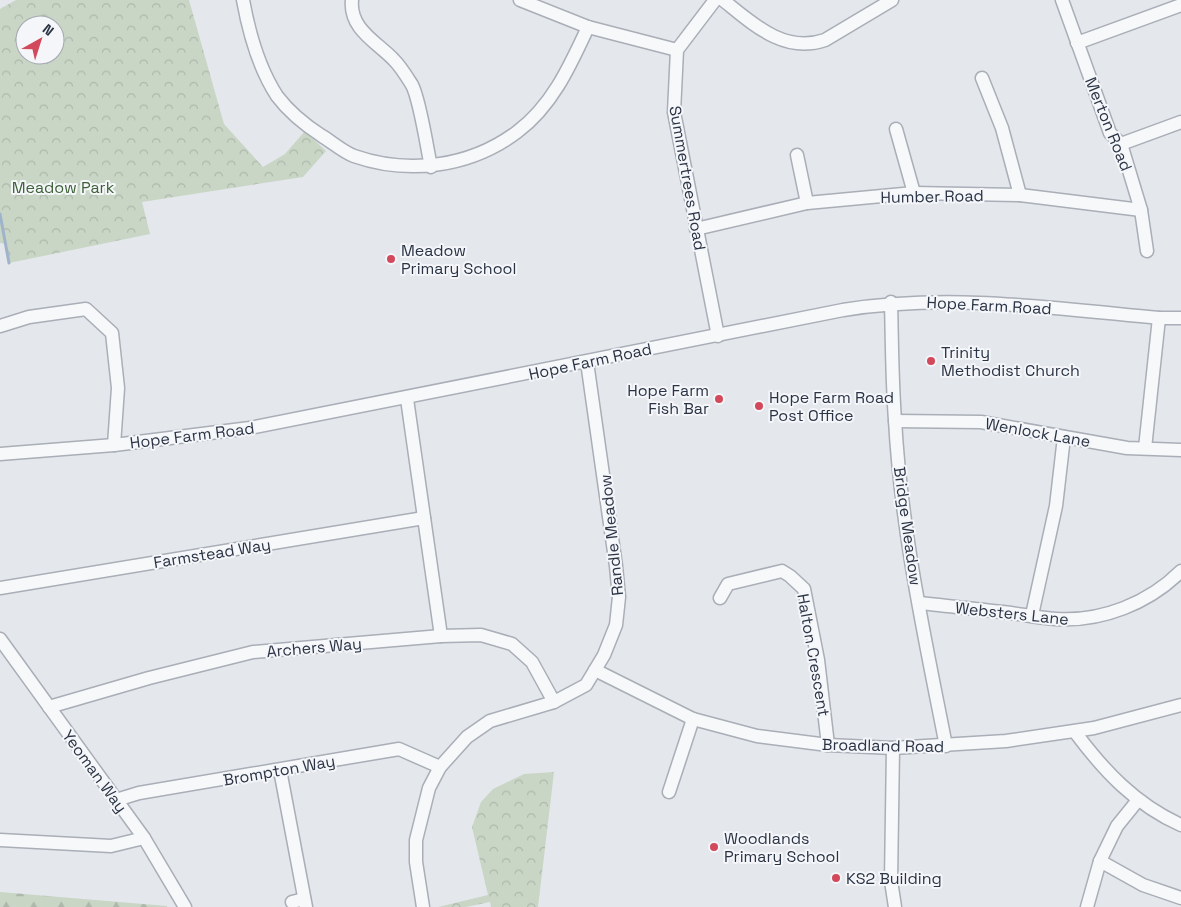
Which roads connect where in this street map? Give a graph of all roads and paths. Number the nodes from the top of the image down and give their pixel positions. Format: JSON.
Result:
{"nodes":[{"id":1,"x":242,"y":0,"type":"edge"},
{"id":2,"x":352,"y":0,"type":"edge"},
{"id":3,"x":520,"y":0,"type":"edge"},
{"id":4,"x":715,"y":0,"type":"edge"},
{"id":5,"x":723,"y":0,"type":"edge"},
{"id":6,"x":892,"y":0,"type":"edge"},
{"id":7,"x":1062,"y":0,"type":"edge"},
{"id":8,"x":1181,"y":5,"type":"edge"},
{"id":9,"x":588,"y":27,"type":"junction"},
{"id":10,"x":1078,"y":43,"type":"junction"},
{"id":11,"x":677,"y":50,"type":"junction"},
{"id":12,"x":982,"y":78,"type":"dead end"},
{"id":13,"x":1181,"y":122,"type":"edge"},
{"id":14,"x":896,"y":129,"type":"dead end"},
{"id":15,"x":1121,"y":144,"type":"junction"},
{"id":16,"x":796,"y":155,"type":"dead end"},
{"id":17,"x":431,"y":167,"type":"junction"},
{"id":18,"x":914,"y":193,"type":"junction"},
{"id":19,"x":1020,"y":195,"type":"junction"},
{"id":20,"x":807,"y":203,"type":"junction"},
{"id":21,"x":1141,"y":210,"type":"junction"},
{"id":22,"x":696,"y":229,"type":"junction"},
{"id":23,"x":1147,"y":251,"type":"dead end"},
{"id":24,"x":891,"y":302,"type":"junction"},
{"id":25,"x":1159,"y":318,"type":"junction"},
{"id":26,"x":1181,"y":318,"type":"edge"},
{"id":27,"x":0,"y":326,"type":"edge"},
{"id":28,"x":718,"y":336,"type":"junction"},
{"id":29,"x":587,"y":362,"type":"junction"},
{"id":30,"x":407,"y":399,"type":"junction"},
{"id":31,"x":895,"y":421,"type":"junction"},
{"id":32,"x":1064,"y":437,"type":"junction"},
{"id":33,"x":114,"y":445,"type":"junction"},
{"id":34,"x":1145,"y":448,"type":"junction"},
{"id":35,"x":1181,"y":450,"type":"edge"},
{"id":36,"x":0,"y":454,"type":"edge"},
{"id":37,"x":424,"y":518,"type":"junction"},
{"id":38,"x":1181,"y":571,"type":"edge"},
{"id":39,"x":0,"y":588,"type":"edge"},
{"id":40,"x":720,"y":598,"type":"dead end"},
{"id":41,"x":920,"y":603,"type":"junction"},
{"id":42,"x":1032,"y":616,"type":"junction"},
{"id":43,"x":441,"y":636,"type":"junction"},
{"id":44,"x":0,"y":639,"type":"edge"},
{"id":45,"x":595,"y":670,"type":"junction"},
{"id":46,"x":554,"y":702,"type":"junction"},
{"id":47,"x":1181,"y":705,"type":"edge"},
{"id":48,"x":49,"y":707,"type":"junction"},
{"id":49,"x":694,"y":719,"type":"junction"},
{"id":50,"x":1075,"y":732,"type":"junction"},
{"id":51,"x":828,"y":745,"type":"junction"},
{"id":52,"x":946,"y":746,"type":"junction"},
{"id":53,"x":893,"y":748,"type":"junction"},
{"id":54,"x":440,"y":767,"type":"junction"},
{"id":55,"x":280,"y":770,"type":"junction"},
{"id":56,"x":669,"y":792,"type":"dead end"},
{"id":57,"x":116,"y":800,"type":"junction"},
{"id":58,"x":1138,"y":800,"type":"junction"},
{"id":59,"x":1181,"y":825,"type":"edge"},
{"id":60,"x":144,"y":838,"type":"junction"},
{"id":61,"x":0,"y":840,"type":"edge"},
{"id":62,"x":1100,"y":861,"type":"junction"},
{"id":63,"x":1181,"y":898,"type":"edge"},
{"id":64,"x":301,"y":903,"type":"edge"},
{"id":65,"x":185,"y":907,"type":"edge"},
{"id":66,"x":423,"y":907,"type":"edge"},
{"id":67,"x":895,"y":907,"type":"edge"},
{"id":68,"x":1087,"y":907,"type":"edge"}],
"edges":[{"from":1,"to":17,"type":"street"},
{"from":2,"to":17,"type":"street"},
{"from":3,"to":9,"type":"street"},
{"from":4,"to":11,"type":"street"},
{"from":5,"to":6,"type":"street"},
{"from":7,"to":10,"type":"street","name":"Merton Road"},
{"from":8,"to":10,"type":"street"},
{"from":9,"to":11,"type":"street"},
{"from":9,"to":17,"type":"street"},
{"from":10,"to":15,"type":"street","name":"Merton Road"},
{"from":11,"to":22,"type":"street","name":"Summertrees Road"},
{"from":12,"to":19,"type":"street"},
{"from":13,"to":15,"type":"street"},
{"from":14,"to":18,"type":"street"},
{"from":15,"to":21,"type":"street","name":"Merton Road"},
{"from":16,"to":20,"type":"street"},
{"from":18,"to":19,"type":"street","name":"Humber Road"},
{"from":18,"to":20,"type":"street","name":"Humber Road"},
{"from":19,"to":21,"type":"street","name":"Humber Road"},
{"from":20,"to":22,"type":"street","name":"Humber Road"},
{"from":21,"to":23,"type":"street","name":"Merton Road"},
{"from":22,"to":28,"type":"street","name":"Summertrees Road"},
{"from":24,"to":25,"type":"street","name":"Hope Farm Road"},
{"from":24,"to":28,"type":"street","name":"Hope Farm Road"},
{"from":24,"to":31,"type":"street","name":"Bridge Meadow"},
{"from":25,"to":26,"type":"street","name":"Hope Farm Road"},
{"from":25,"to":34,"type":"street"},
{"from":27,"to":33,"type":"street"},
{"from":28,"to":29,"type":"street","name":"Hope Farm Road"},
{"from":29,"to":30,"type":"street","name":"Hope Farm Road"},
{"from":29,"to":45,"type":"street","name":"Randle Meadow"},
{"from":30,"to":33,"type":"street","name":"Hope Farm Road"},
{"from":30,"to":37,"type":"street"},
{"from":31,"to":32,"type":"street","name":"Wenlock Lane"},
{"from":31,"to":41,"type":"street","name":"Bridge Meadow"},
{"from":32,"to":34,"type":"street","name":"Wenlock Lane"},
{"from":32,"to":42,"type":"street"},
{"from":33,"to":36,"type":"street","name":"Hope Farm Road"},
{"from":34,"to":35,"type":"street","name":"Wenlock Lane"},
{"from":37,"to":39,"type":"street","name":"Farmstead Way"},
{"from":37,"to":43,"type":"street"},
{"from":38,"to":42,"type":"street","name":"Websters Lane"},
{"from":40,"to":51,"type":"street","name":"Halton Crescent"},
{"from":41,"to":42,"type":"street","name":"Websters Lane"},
{"from":41,"to":52,"type":"street","name":"Bridge Meadow"},
{"from":43,"to":46,"type":"street","name":"Archers Way"},
{"from":43,"to":48,"type":"street","name":"Archers Way"},
{"from":44,"to":48,"type":"street","name":"Yeoman Way"},
{"from":45,"to":46,"type":"street","name":"Randle Meadow"},
{"from":45,"to":49,"type":"street","name":"Broadland Road"},
{"from":46,"to":54,"type":"street","name":"Randle Meadow"},
{"from":47,"to":50,"type":"street","name":"Broadland Road"},
{"from":48,"to":57,"type":"street","name":"Yeoman Way"},
{"from":49,"to":51,"type":"street","name":"Broadland Road"},
{"from":49,"to":56,"type":"street"},
{"from":50,"to":52,"type":"street","name":"Broadland Road"},
{"from":50,"to":58,"type":"street"},
{"from":51,"to":53,"type":"street","name":"Broadland Road"},
{"from":52,"to":53,"type":"street","name":"Broadland Road"},
{"from":53,"to":67,"type":"street"},
{"from":54,"to":55,"type":"street","name":"Brompton Way"},
{"from":54,"to":66,"type":"street","name":"Randle Meadow"},
{"from":55,"to":57,"type":"street","name":"Brompton Way"},
{"from":55,"to":64,"type":"street"},
{"from":57,"to":60,"type":"street","name":"Yeoman Way"},
{"from":58,"to":59,"type":"street"},
{"from":58,"to":62,"type":"street"},
{"from":60,"to":61,"type":"street"},
{"from":60,"to":65,"type":"street","name":"Yeoman Way"},
{"from":62,"to":63,"type":"street"},
{"from":62,"to":68,"type":"street"}]}
